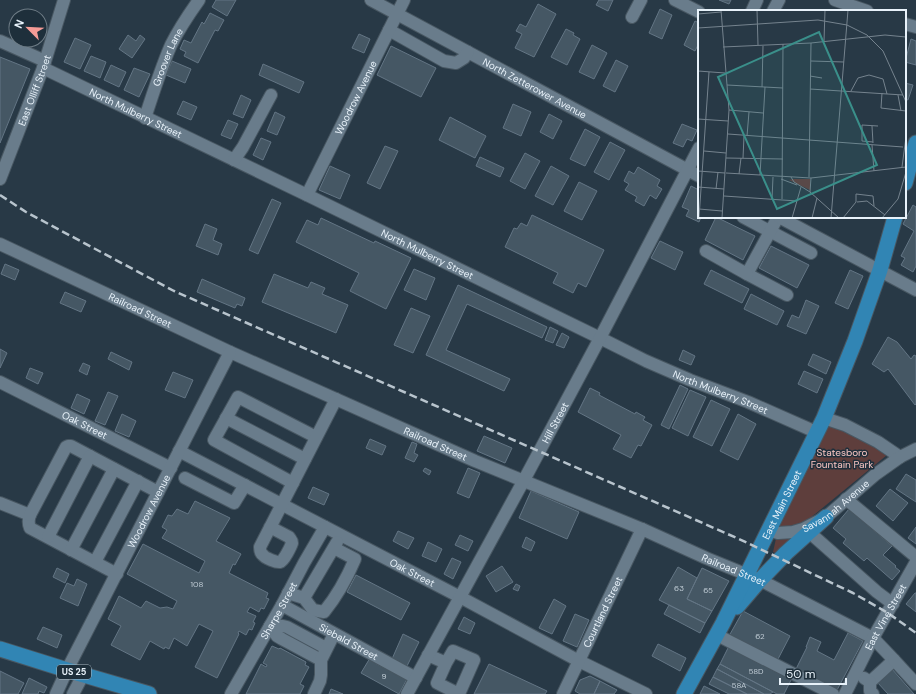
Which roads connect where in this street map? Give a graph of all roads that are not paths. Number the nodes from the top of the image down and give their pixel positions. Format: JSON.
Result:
{"nodes":[{"id":1,"x":64,"y":0,"type":"edge"},
{"id":2,"x":199,"y":0,"type":"edge"},
{"id":3,"x":372,"y":0,"type":"edge"},
{"id":4,"x":404,"y":0,"type":"edge"},
{"id":5,"x":641,"y":0,"type":"edge"},
{"id":6,"x":675,"y":0,"type":"edge"},
{"id":7,"x":757,"y":0,"type":"edge"},
{"id":8,"x":779,"y":0,"type":"edge"},
{"id":9,"x":835,"y":0,"type":"edge"},
{"id":10,"x":752,"y":10,"type":"edge"},
{"id":11,"x":774,"y":10,"type":"edge"},
{"id":12,"x":864,"y":10,"type":"edge"},
{"id":13,"x":698,"y":12,"type":"edge"},
{"id":14,"x":397,"y":14,"type":"junction"},
{"id":15,"x":632,"y":18,"type":"dead end"},
{"id":16,"x":906,"y":24,"type":"edge"},
{"id":17,"x":916,"y":28,"type":"edge"},
{"id":18,"x":389,"y":30,"type":"junction"},
{"id":19,"x":0,"y":41,"type":"edge"},
{"id":20,"x":468,"y":52,"type":"junction"},
{"id":21,"x":44,"y":65,"type":"junction"},
{"id":22,"x":271,"y":95,"type":"dead end"},
{"id":23,"x":145,"y":118,"type":"junction"},
{"id":24,"x":916,"y":143,"type":"edge"},
{"id":25,"x":698,"y":150,"type":"edge"},
{"id":26,"x":234,"y":160,"type":"junction"},
{"id":27,"x":688,"y":170,"type":"junction"},
{"id":28,"x":698,"y":175,"type":"edge"},
{"id":29,"x":0,"y":179,"type":"edge"},
{"id":30,"x":906,"y":179,"type":"edge"},
{"id":31,"x":307,"y":195,"type":"junction"},
{"id":32,"x":745,"y":218,"type":"edge"},
{"id":33,"x":777,"y":218,"type":"edge"},
{"id":34,"x":780,"y":218,"type":"edge"},
{"id":35,"x":895,"y":218,"type":"edge"},
{"id":36,"x":770,"y":231,"type":"junction"},
{"id":37,"x":0,"y":244,"type":"edge"},
{"id":38,"x":706,"y":251,"type":"dead end"},
{"id":39,"x":811,"y":253,"type":"dead end"},
{"id":40,"x":880,"y":270,"type":"junction"},
{"id":41,"x":748,"y":274,"type":"junction"},
{"id":42,"x":916,"y":290,"type":"edge"},
{"id":43,"x":787,"y":295,"type":"dead end"},
{"id":44,"x":600,"y":338,"type":"junction"},
{"id":45,"x":230,"y":352,"type":"junction"},
{"id":46,"x":0,"y":382,"type":"edge"},
{"id":47,"x":336,"y":399,"type":"junction"},
{"id":48,"x":226,"y":418,"type":"junction"},
{"id":49,"x":824,"y":418,"type":"junction"},
{"id":50,"x":816,"y":432,"type":"junction"},
{"id":51,"x":316,"y":437,"type":"junction"},
{"id":52,"x":916,"y":449,"type":"edge"},
{"id":53,"x":179,"y":451,"type":"junction"},
{"id":54,"x":90,"y":456,"type":"junction"},
{"id":55,"x":900,"y":457,"type":"junction"},
{"id":56,"x":305,"y":459,"type":"junction"},
{"id":57,"x":171,"y":468,"type":"junction"},
{"id":58,"x":114,"y":469,"type":"junction"},
{"id":59,"x":185,"y":478,"type":"dead end"},
{"id":60,"x":524,"y":480,"type":"junction"},
{"id":61,"x":138,"y":481,"type":"junction"},
{"id":62,"x":293,"y":483,"type":"junction"},
{"id":63,"x":245,"y":485,"type":"junction"},
{"id":64,"x":158,"y":492,"type":"junction"},
{"id":65,"x":846,"y":499,"type":"junction"},
{"id":66,"x":0,"y":503,"type":"edge"},
{"id":67,"x":282,"y":505,"type":"junction"},
{"id":68,"x":30,"y":515,"type":"junction"},
{"id":69,"x":826,"y":517,"type":"junction"},
{"id":70,"x":270,"y":527,"type":"dead end"},
{"id":71,"x":325,"y":527,"type":"junction"},
{"id":72,"x":642,"y":529,"type":"junction"},
{"id":73,"x":769,"y":530,"type":"junction"},
{"id":74,"x":809,"y":532,"type":"junction"},
{"id":75,"x":341,"y":536,"type":"junction"},
{"id":76,"x":48,"y":537,"type":"junction"},
{"id":77,"x":357,"y":544,"type":"junction"},
{"id":78,"x":334,"y":548,"type":"junction"},
{"id":79,"x":71,"y":550,"type":"junction"},
{"id":80,"x":350,"y":556,"type":"junction"},
{"id":81,"x":916,"y":557,"type":"edge"},
{"id":82,"x":95,"y":562,"type":"junction"},
{"id":83,"x":916,"y":562,"type":"edge"},
{"id":84,"x":116,"y":574,"type":"junction"},
{"id":85,"x":753,"y":577,"type":"junction"},
{"id":86,"x":288,"y":593,"type":"junction"},
{"id":87,"x":460,"y":597,"type":"junction"},
{"id":88,"x":304,"y":598,"type":"junction"},
{"id":89,"x":893,"y":604,"type":"junction"},
{"id":90,"x":282,"y":605,"type":"junction"},
{"id":91,"x":270,"y":626,"type":"junction"},
{"id":92,"x":720,"y":629,"type":"junction"},
{"id":93,"x":334,"y":634,"type":"junction"},
{"id":94,"x":873,"y":638,"type":"junction"},
{"id":95,"x":326,"y":648,"type":"junction"},
{"id":96,"x":0,"y":649,"type":"edge"},
{"id":97,"x":428,"y":655,"type":"junction"},
{"id":98,"x":321,"y":660,"type":"junction"},
{"id":99,"x":894,"y":660,"type":"junction"},
{"id":100,"x":579,"y":661,"type":"junction"},
{"id":101,"x":446,"y":663,"type":"dead end"},
{"id":102,"x":67,"y":670,"type":"junction"},
{"id":103,"x":856,"y":672,"type":"junction"},
{"id":104,"x":83,"y":675,"type":"junction"},
{"id":105,"x":416,"y":678,"type":"junction"},
{"id":106,"x":916,"y":684,"type":"edge"},
{"id":107,"x":872,"y":688,"type":"edge"},
{"id":108,"x":56,"y":694,"type":"edge"},
{"id":109,"x":74,"y":694,"type":"edge"},
{"id":110,"x":149,"y":694,"type":"edge"},
{"id":111,"x":231,"y":694,"type":"edge"},
{"id":112,"x":314,"y":694,"type":"edge"},
{"id":113,"x":407,"y":694,"type":"edge"},
{"id":114,"x":563,"y":694,"type":"edge"},
{"id":115,"x":646,"y":694,"type":"edge"},
{"id":116,"x":684,"y":694,"type":"edge"},
{"id":117,"x":833,"y":694,"type":"edge"},
{"id":118,"x":845,"y":694,"type":"edge"}],
"edges":[{"from":1,"to":21,"type":"street","name":"East Olliff Street"},
{"from":2,"to":23,"type":"street","name":"Groover Lane"},
{"from":3,"to":14,"type":"street","name":"North Zetterower Avenue"},
{"from":4,"to":14,"type":"street","name":"Woodrow Avenue"},
{"from":5,"to":15,"type":"street"},
{"from":6,"to":13,"type":"street"},
{"from":7,"to":10,"type":"street"},
{"from":8,"to":11,"type":"street"},
{"from":9,"to":12,"type":"street"},
{"from":14,"to":18,"type":"street","name":"Woodrow Avenue"},
{"from":14,"to":20,"type":"street","name":"North Zetterower Avenue"},
{"from":16,"to":17,"type":"street"},
{"from":18,"to":20,"type":"street"},
{"from":18,"to":31,"type":"street","name":"Woodrow Avenue"},
{"from":19,"to":21,"type":"street","name":"North Mulberry Street"},
{"from":20,"to":27,"type":"street","name":"North Zetterower Avenue"},
{"from":21,"to":23,"type":"street","name":"North Mulberry Street"},
{"from":21,"to":29,"type":"street","name":"East Olliff Street"},
{"from":22,"to":26,"type":"street"},
{"from":23,"to":26,"type":"street","name":"North Mulberry Street"},
{"from":24,"to":30,"type":"main road"},
{"from":25,"to":27,"type":"street","name":"Hill Street"},
{"from":26,"to":31,"type":"street","name":"North Mulberry Street"},
{"from":27,"to":28,"type":"street","name":"North Zetterower Avenue"},
{"from":27,"to":44,"type":"street","name":"Hill Street"},
{"from":31,"to":44,"type":"street","name":"North Mulberry Street"},
{"from":32,"to":36,"type":"street"},
{"from":33,"to":36,"type":"street"},
{"from":34,"to":40,"type":"street"},
{"from":35,"to":40,"type":"main road","name":"East Main Street"},
{"from":36,"to":39,"type":"street"},
{"from":36,"to":41,"type":"street"},
{"from":37,"to":45,"type":"street","name":"Railroad Street"},
{"from":38,"to":41,"type":"street"},
{"from":40,"to":42,"type":"street"},
{"from":40,"to":49,"type":"main road","name":"East Main Street"},
{"from":41,"to":43,"type":"street"},
{"from":44,"to":50,"type":"street","name":"North Mulberry Street"},
{"from":44,"to":60,"type":"street","name":"Hill Street"},
{"from":45,"to":47,"type":"street","name":"Railroad Street"},
{"from":45,"to":53,"type":"street","name":"Woodrow Avenue"},
{"from":46,"to":57,"type":"street","name":"Oak Street"},
{"from":47,"to":51,"type":"street"},
{"from":47,"to":60,"type":"street","name":"Railroad Street"},
{"from":48,"to":51,"type":"street"},
{"from":48,"to":56,"type":"street"},
{"from":48,"to":62,"type":"street"},
{"from":49,"to":50,"type":"main road","name":"East Main Street"},
{"from":49,"to":55,"type":"street"},
{"from":50,"to":73,"type":"main road","name":"East Main Street"},
{"from":51,"to":56,"type":"street"},
{"from":52,"to":55,"type":"street","name":"Savannah Avenue"},
{"from":53,"to":57,"type":"street","name":"Woodrow Avenue"},
{"from":53,"to":63,"type":"street","name":"Oak Street"},
{"from":54,"to":58,"type":"street"},
{"from":54,"to":68,"type":"street"},
{"from":54,"to":76,"type":"street"},
{"from":55,"to":65,"type":"street","name":"Savannah Avenue"},
{"from":56,"to":62,"type":"street"},
{"from":57,"to":64,"type":"street","name":"Woodrow Avenue"},
{"from":58,"to":61,"type":"street"},
{"from":58,"to":79,"type":"street"},
{"from":59,"to":63,"type":"street"},
{"from":60,"to":72,"type":"street","name":"Railroad Street"},
{"from":60,"to":87,"type":"street","name":"Hill Street"},
{"from":61,"to":64,"type":"street"},
{"from":61,"to":82,"type":"street"},
{"from":62,"to":67,"type":"street"},
{"from":63,"to":67,"type":"street","name":"Oak Street"},
{"from":64,"to":84,"type":"street","name":"Woodrow Avenue"},
{"from":65,"to":69,"type":"street","name":"Savannah Avenue"},
{"from":65,"to":81,"type":"street"},
{"from":66,"to":68,"type":"street"},
{"from":67,"to":70,"type":"street"},
{"from":67,"to":71,"type":"street","name":"Oak Street"},
{"from":68,"to":76,"type":"street"},
{"from":69,"to":73,"type":"street","name":"Savannah Avenue"},
{"from":69,"to":74,"type":"main road"},
{"from":71,"to":75,"type":"street","name":"Oak Street"},
{"from":71,"to":86,"type":"street","name":"Sharpe Street"},
{"from":72,"to":85,"type":"street","name":"Railroad Street"},
{"from":72,"to":100,"type":"street","name":"Courtland Street"},
{"from":73,"to":85,"type":"main road","name":"East Main Street"},
{"from":74,"to":85,"type":"main road"},
{"from":74,"to":89,"type":"street"},
{"from":75,"to":77,"type":"street","name":"Oak Street"},
{"from":75,"to":78,"type":"street"},
{"from":76,"to":79,"type":"street"},
{"from":77,"to":80,"type":"street"},
{"from":77,"to":87,"type":"street","name":"Oak Street"},
{"from":78,"to":80,"type":"street"},
{"from":78,"to":88,"type":"street"},
{"from":79,"to":82,"type":"street"},
{"from":80,"to":88,"type":"street"},
{"from":82,"to":84,"type":"street"},
{"from":83,"to":89,"type":"street","name":"East Vine Street"},
{"from":84,"to":102,"type":"street","name":"Woodrow Avenue"},
{"from":85,"to":92,"type":"main road"},
{"from":85,"to":94,"type":"street","name":"Railroad Street"},
{"from":86,"to":88,"type":"street"},
{"from":86,"to":90,"type":"street","name":"Sharpe Street"},
{"from":87,"to":97,"type":"street","name":"Hill Street"},
{"from":87,"to":100,"type":"street","name":"Oak Street"},
{"from":89,"to":94,"type":"street","name":"East Vine Street"},
{"from":90,"to":91,"type":"street","name":"Sharpe Street"},
{"from":90,"to":93,"type":"street","name":"Siebald Street"},
{"from":91,"to":95,"type":"street"},
{"from":91,"to":98,"type":"street"},
{"from":91,"to":111,"type":"street","name":"Sharpe Street"},
{"from":92,"to":116,"type":"main road"},
{"from":92,"to":117,"type":"street"},
{"from":93,"to":95,"type":"street"},
{"from":93,"to":105,"type":"street","name":"Siebald Street"},
{"from":94,"to":99,"type":"street","name":"Railroad Street"},
{"from":94,"to":103,"type":"street","name":"East Vine Street"},
{"from":95,"to":98,"type":"street"},
{"from":96,"to":102,"type":"main road","number":"US 25"},
{"from":97,"to":101,"type":"street"},
{"from":97,"to":105,"type":"street","name":"Hill Street"},
{"from":98,"to":112,"type":"street"},
{"from":99,"to":106,"type":"street","name":"Railroad Street"},
{"from":99,"to":107,"type":"street"},
{"from":100,"to":114,"type":"street","name":"Courtland Street"},
{"from":100,"to":115,"type":"street","name":"Oak Street"},
{"from":102,"to":104,"type":"main road","number":"US 25"},
{"from":102,"to":108,"type":"street","name":"Woodrow Avenue"},
{"from":103,"to":107,"type":"street"},
{"from":103,"to":118,"type":"street","name":"East Vine Street"},
{"from":104,"to":109,"type":"street"},
{"from":104,"to":110,"type":"main road","number":"US 25"},
{"from":105,"to":113,"type":"street","name":"Hill Street"}]}
